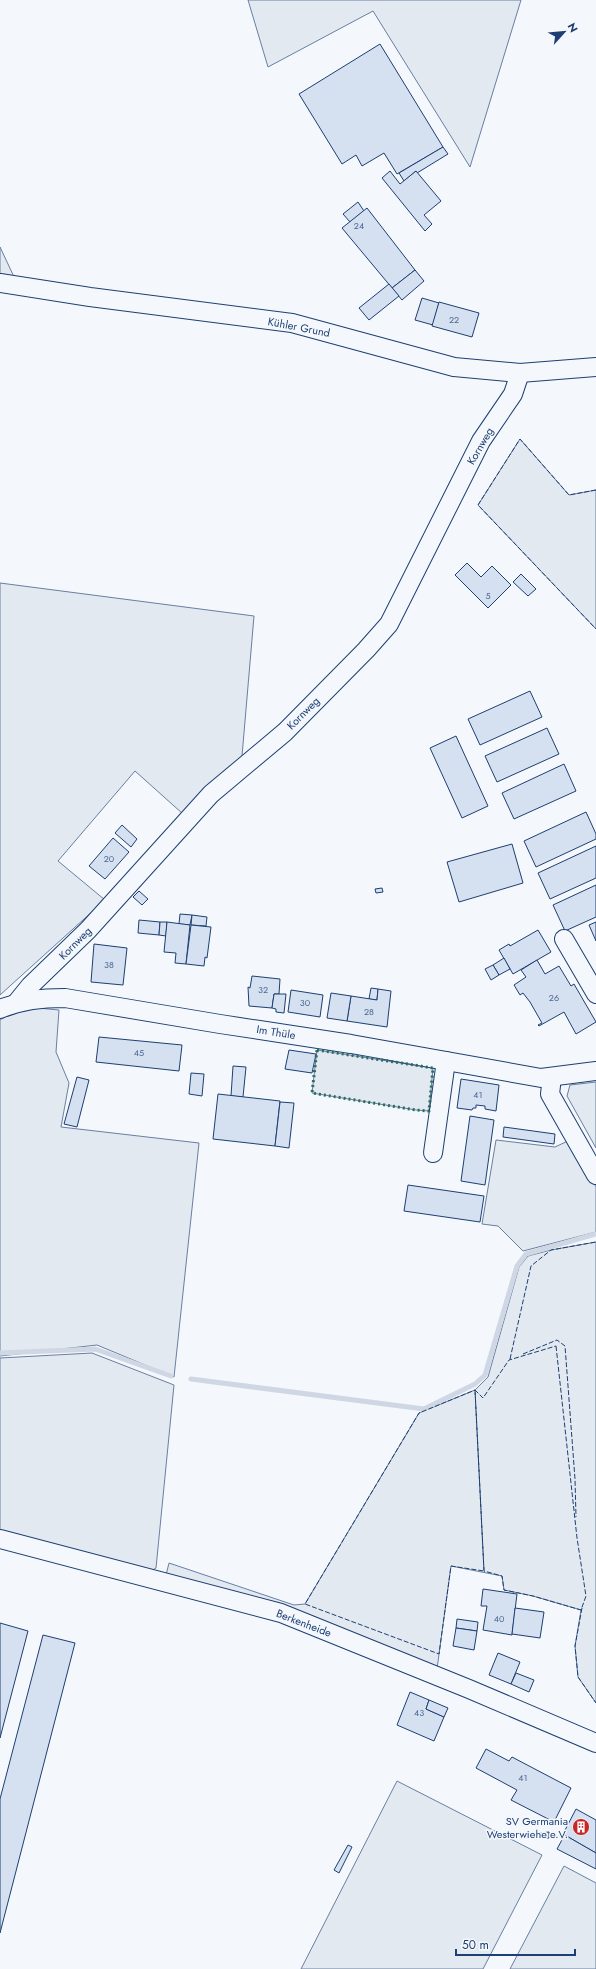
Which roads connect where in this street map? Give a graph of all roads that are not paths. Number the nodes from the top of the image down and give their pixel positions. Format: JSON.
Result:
{"nodes":[{"id":1,"x":0,"y":283,"type":"edge"},
{"id":2,"x":596,"y":367,"type":"edge"},
{"id":3,"x":520,"y":374,"type":"junction"},
{"id":4,"x":564,"y":939,"type":"dead end"},
{"id":5,"x":596,"y":994,"type":"edge"},
{"id":6,"x":17,"y":1002,"type":"junction"},
{"id":7,"x":0,"y":1009,"type":"edge"},
{"id":8,"x":446,"y":1061,"type":"junction"},
{"id":9,"x":596,"y":1071,"type":"edge"},
{"id":10,"x":552,"y":1077,"type":"junction"},
{"id":11,"x":433,"y":1153,"type":"dead end"},
{"id":12,"x":596,"y":1175,"type":"edge"},
{"id":13,"x":0,"y":1539,"type":"edge"},
{"id":14,"x":596,"y":1743,"type":"edge"}],
"edges":[{"from":1,"to":3,"type":"street","name":"Kühler Grund"},
{"from":2,"to":3,"type":"street","name":"Kühler Grund"},
{"from":3,"to":6,"type":"street","name":"Kornweg"},
{"from":4,"to":5,"type":"street"},
{"from":6,"to":7,"type":"street","name":"Im Thüle"},
{"from":6,"to":8,"type":"street","name":"Im Thüle"},
{"from":8,"to":10,"type":"street","name":"Im Thüle"},
{"from":8,"to":11,"type":"street"},
{"from":9,"to":10,"type":"street","name":"Im Thüle"},
{"from":10,"to":12,"type":"street"},
{"from":13,"to":14,"type":"street","name":"Berkenheide"}]}
